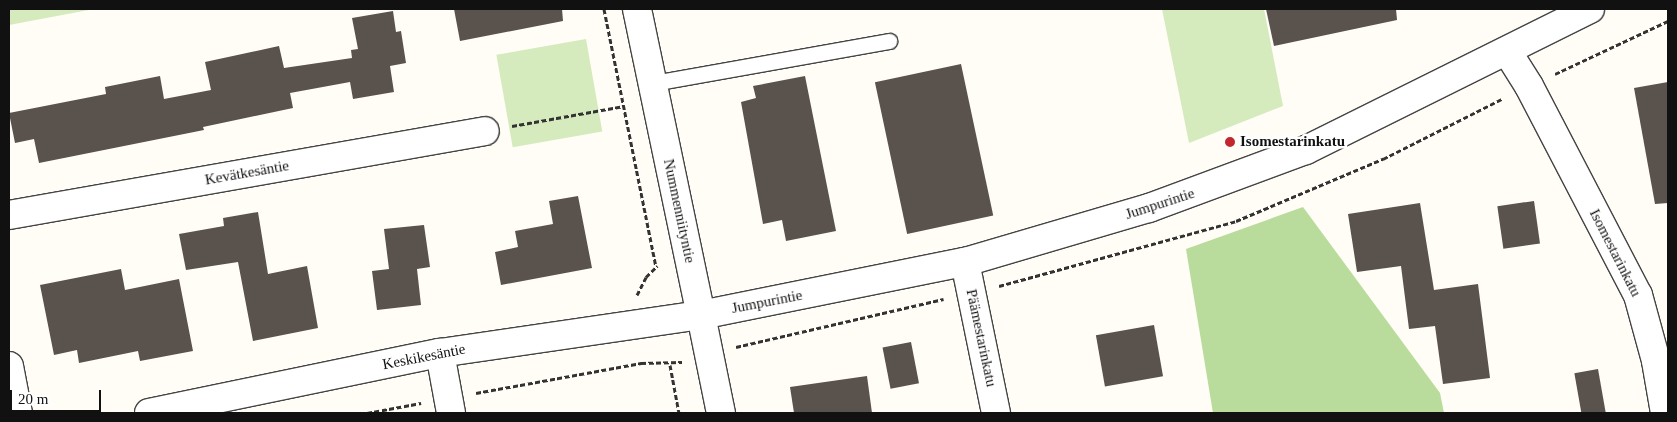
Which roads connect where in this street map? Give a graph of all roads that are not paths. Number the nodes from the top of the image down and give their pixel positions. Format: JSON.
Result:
{"nodes":[{"id":1,"x":638,"y":9,"type":"edge"},
{"id":2,"x":1590,"y":9,"type":"edge"},
{"id":3,"x":889,"y":41,"type":"dead end"},
{"id":4,"x":1507,"y":51,"type":"junction"},
{"id":5,"x":655,"y":91,"type":"junction"},
{"id":6,"x":485,"y":130,"type":"road end"},
{"id":7,"x":9,"y":215,"type":"edge"},
{"id":8,"x":965,"y":262,"type":"junction"},
{"id":9,"x":701,"y":315,"type":"junction"},
{"id":10,"x":440,"y":353,"type":"junction"},
{"id":11,"x":9,"y":366,"type":"edge"},
{"id":12,"x":18,"y":413,"type":"edge"},
{"id":13,"x":150,"y":413,"type":"edge"},
{"id":14,"x":451,"y":413,"type":"edge"},
{"id":15,"x":721,"y":413,"type":"edge"},
{"id":16,"x":996,"y":413,"type":"edge"},
{"id":17,"x":1665,"y":413,"type":"edge"}],
"edges":[{"from":1,"to":5,"type":"street","name":"Nummenniityntie"},
{"from":2,"to":4,"type":"street","name":"Jumpurintie"},
{"from":3,"to":5,"type":"lane"},
{"from":4,"to":8,"type":"street","name":"Jumpurintie"},
{"from":4,"to":17,"type":"street","name":"Isomestarinkatu"},
{"from":5,"to":9,"type":"street","name":"Nummenniityntie"},
{"from":6,"to":7,"type":"street","name":"Kevätkesäntie"},
{"from":8,"to":9,"type":"street","name":"Jumpurintie"},
{"from":8,"to":16,"type":"street","name":"Päämestarinkatu"},
{"from":9,"to":10,"type":"street","name":"Keskikesäntie"},
{"from":9,"to":15,"type":"street","name":"Nummenniityntie"},
{"from":10,"to":13,"type":"street","name":"Keskikesäntie"},
{"from":10,"to":14,"type":"street"},
{"from":11,"to":12,"type":"street"}]}
